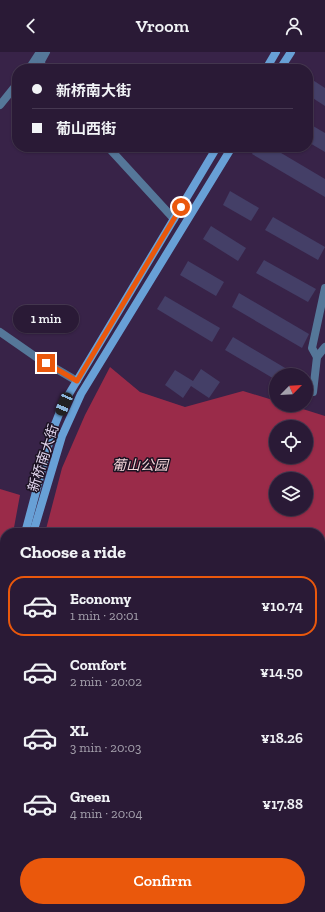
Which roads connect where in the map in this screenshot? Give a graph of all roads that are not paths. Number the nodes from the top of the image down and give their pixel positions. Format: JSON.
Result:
{"nodes":[{"id":1,"x":40,"y":52,"type":"edge"},
{"id":2,"x":46,"y":52,"type":"edge"},
{"id":3,"x":276,"y":52,"type":"edge"},
{"id":4,"x":291,"y":52,"type":"edge"},
{"id":5,"x":32,"y":64,"type":"edge"},
{"id":6,"x":41,"y":64,"type":"edge"},
{"id":7,"x":269,"y":64,"type":"edge"},
{"id":8,"x":283,"y":64,"type":"edge"},
{"id":9,"x":12,"y":90,"type":"edge"},
{"id":10,"x":0,"y":105,"type":"edge"},
{"id":11,"x":113,"y":152,"type":"edge"},
{"id":12,"x":215,"y":152,"type":"edge"},
{"id":13,"x":229,"y":152,"type":"edge"},
{"id":14,"x":174,"y":219,"type":"junction"},
{"id":15,"x":325,"y":288,"type":"edge"},
{"id":16,"x":0,"y":332,"type":"edge"},
{"id":17,"x":325,"y":347,"type":"edge"},
{"id":18,"x":317,"y":356,"type":"junction"},
{"id":19,"x":77,"y":381,"type":"junction"},
{"id":20,"x":313,"y":392,"type":"dead end"},
{"id":21,"x":27,"y":528,"type":"edge"},
{"id":22,"x":35,"y":528,"type":"edge"}],
"edges":[{"from":1,"to":5,"type":"street"},
{"from":2,"to":6,"type":"street"},
{"from":3,"to":7,"type":"main road"},
{"from":4,"to":8,"type":"main road"},
{"from":9,"to":10,"type":"street"},
{"from":11,"to":14,"type":"street"},
{"from":12,"to":14,"type":"main road","name":"新桥南大街"},
{"from":13,"to":22,"type":"main road","name":"新桥南大街"},
{"from":14,"to":19,"type":"main road","name":"新桥南大街"},
{"from":15,"to":18,"type":"street"},
{"from":16,"to":19,"type":"street"},
{"from":17,"to":18,"type":"street"},
{"from":18,"to":20,"type":"street"},
{"from":19,"to":21,"type":"main road","name":"新桥南大街"}]}
